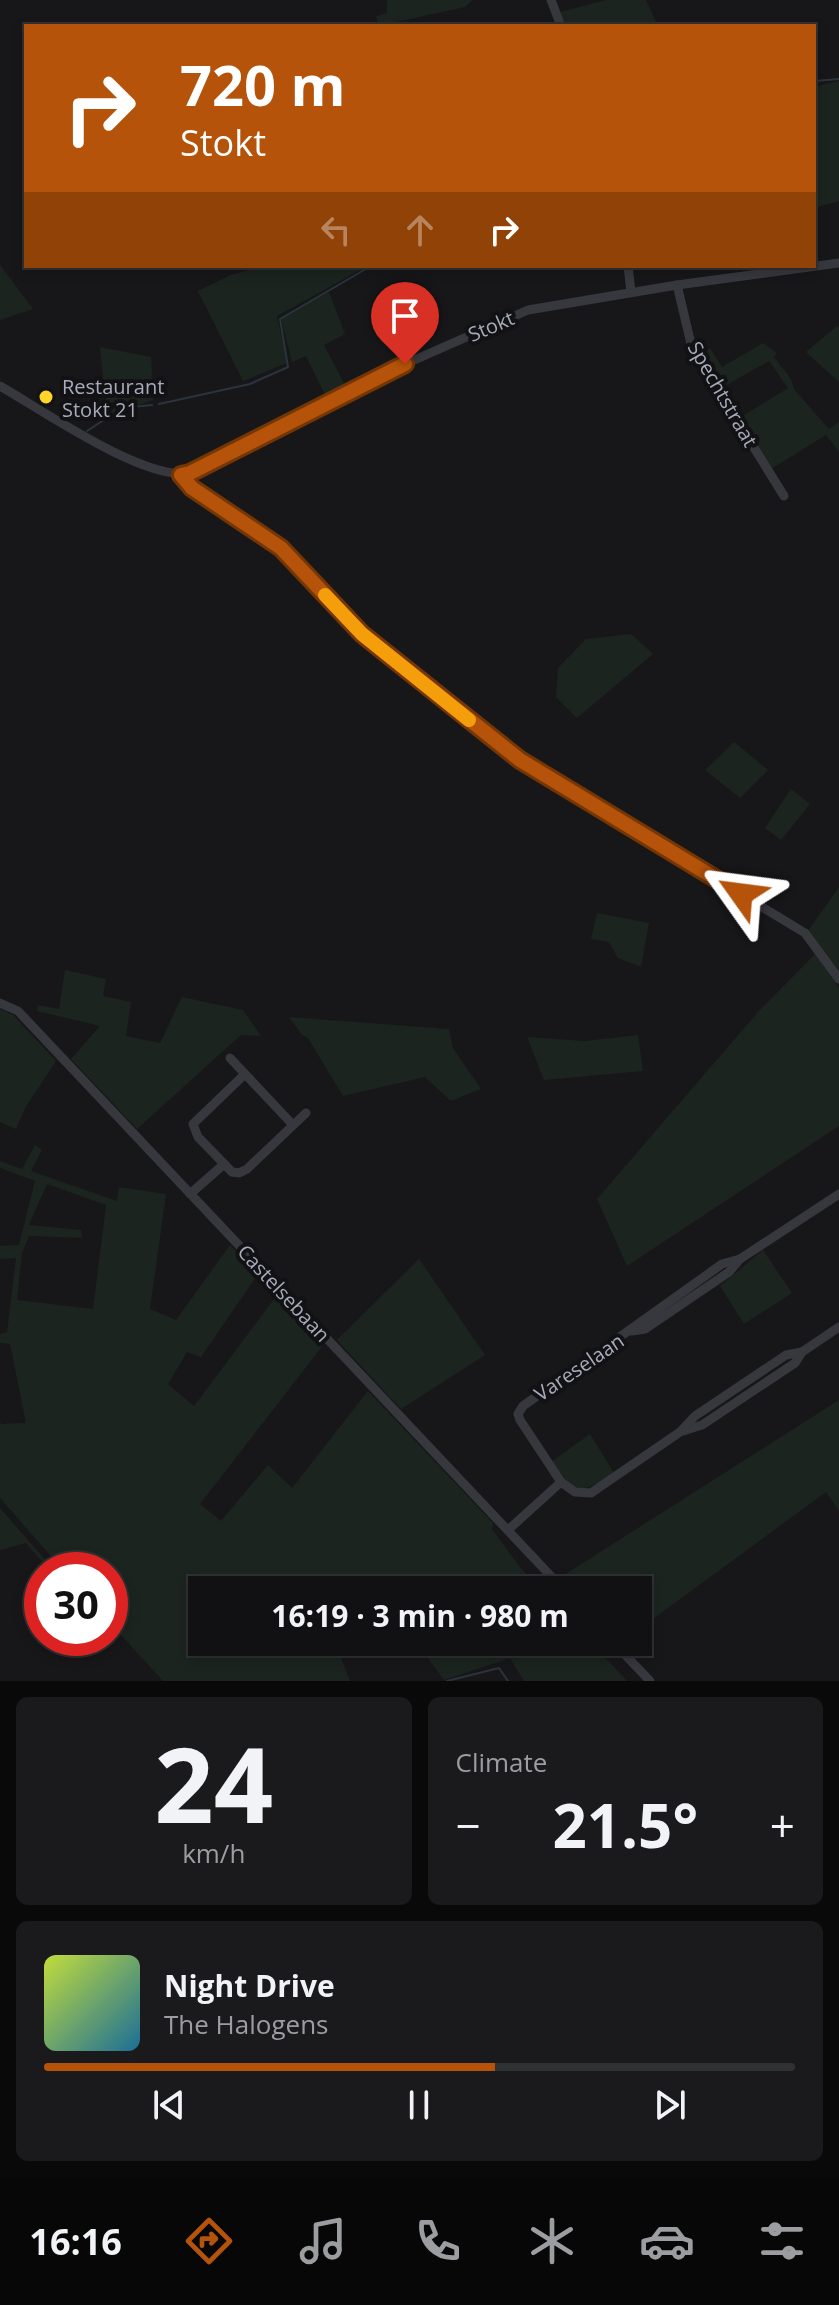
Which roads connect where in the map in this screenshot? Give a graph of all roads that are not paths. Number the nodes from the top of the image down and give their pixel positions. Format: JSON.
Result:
{"nodes":[{"id":1,"x":551,"y":0,"type":"edge"},
{"id":2,"x":560,"y":24,"type":"edge"},
{"id":3,"x":839,"y":263,"type":"edge"},
{"id":4,"x":816,"y":266,"type":"edge"},
{"id":5,"x":628,"y":268,"type":"edge"},
{"id":6,"x":802,"y":268,"type":"edge"},
{"id":7,"x":677,"y":285,"type":"junction"},
{"id":8,"x":631,"y":292,"type":"junction"},
{"id":9,"x":0,"y":386,"type":"edge"},
{"id":10,"x":181,"y":475,"type":"junction"},
{"id":11,"x":784,"y":496,"type":"dead end"},
{"id":12,"x":839,"y":979,"type":"edge"},
{"id":13,"x":0,"y":1003,"type":"edge"},
{"id":14,"x":230,"y":1058,"type":"dead end"},
{"id":15,"x":245,"y":1074,"type":"junction"},
{"id":16,"x":306,"y":1113,"type":"dead end"},
{"id":17,"x":293,"y":1125,"type":"junction"},
{"id":18,"x":223,"y":1165,"type":"junction"},
{"id":19,"x":190,"y":1194,"type":"junction"},
{"id":20,"x":839,"y":1194,"type":"edge"},
{"id":21,"x":839,"y":1327,"type":"edge"},
{"id":22,"x":561,"y":1482,"type":"junction"},
{"id":23,"x":508,"y":1530,"type":"junction"},
{"id":24,"x":551,"y":1576,"type":"edge"},
{"id":25,"x":626,"y":1656,"type":"edge"},
{"id":26,"x":650,"y":1681,"type":"edge"}],
"edges":[{"from":1,"to":2,"type":"street"},
{"from":3,"to":4,"type":"street","name":"Stokt"},
{"from":5,"to":8,"type":"street"},
{"from":6,"to":7,"type":"street","name":"Stokt"},
{"from":7,"to":8,"type":"street","name":"Stokt"},
{"from":7,"to":11,"type":"street","name":"Spechtstraat"},
{"from":8,"to":10,"type":"street","name":"Stokt"},
{"from":9,"to":10,"type":"street"},
{"from":10,"to":12,"type":"street"},
{"from":13,"to":19,"type":"street","name":"Castelsebaan"},
{"from":14,"to":15,"type":"street"},
{"from":15,"to":17,"type":"street"},
{"from":15,"to":18,"type":"street"},
{"from":16,"to":17,"type":"street"},
{"from":17,"to":18,"type":"street"},
{"from":18,"to":19,"type":"street"},
{"from":19,"to":23,"type":"street","name":"Castelsebaan"},
{"from":20,"to":22,"type":"street","name":"Vareselaan"},
{"from":21,"to":22,"type":"street"},
{"from":22,"to":23,"type":"street"},
{"from":23,"to":24,"type":"street","name":"Castelsebaan"},
{"from":25,"to":26,"type":"street"}]}
